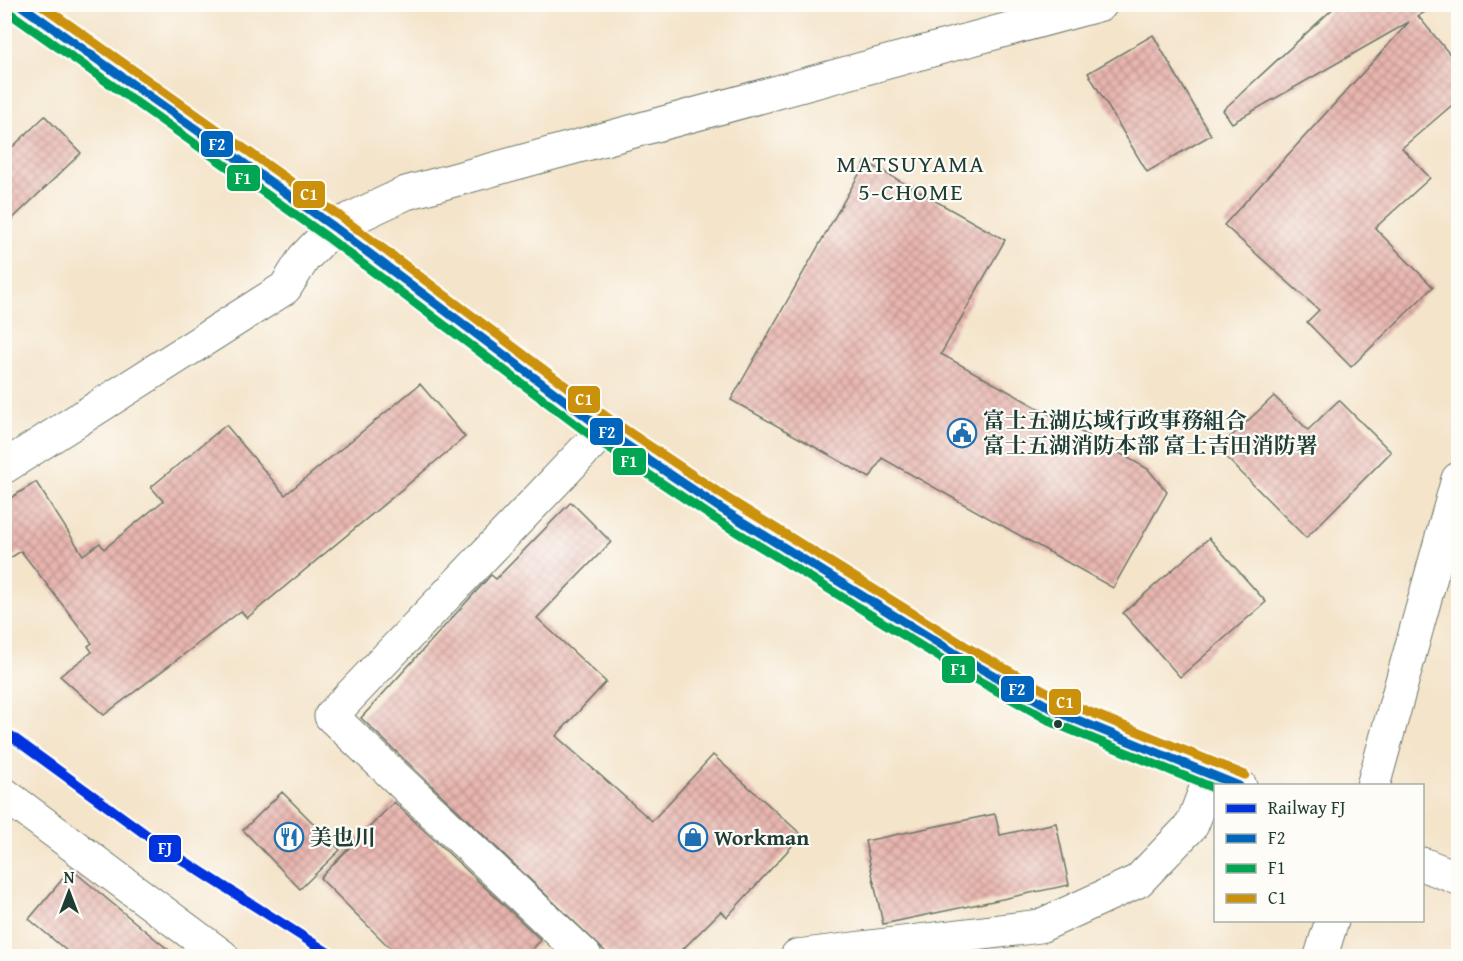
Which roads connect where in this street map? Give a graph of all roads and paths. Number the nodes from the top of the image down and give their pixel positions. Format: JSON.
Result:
{"nodes":[{"id":1,"x":18,"y":4,"type":"edge"},
{"id":2,"x":1101,"y":4,"type":"edge"},
{"id":3,"x":334,"y":227,"type":"junction"},
{"id":4,"x":604,"y":430,"type":"junction"},
{"id":5,"x":4,"y":468,"type":"edge"},
{"id":6,"x":1458,"y":479,"type":"edge"},
{"id":7,"x":1226,"y":780,"type":"edge"},
{"id":8,"x":1374,"y":784,"type":"edge"},
{"id":9,"x":4,"y":794,"type":"edge"},
{"id":10,"x":1214,"y":796,"type":"edge"},
{"id":11,"x":1424,"y":865,"type":"edge"},
{"id":12,"x":1458,"y":878,"type":"edge"},
{"id":13,"x":1332,"y":922,"type":"edge"},
{"id":14,"x":222,"y":957,"type":"edge"},
{"id":15,"x":585,"y":957,"type":"edge"},
{"id":16,"x":797,"y":957,"type":"edge"},
{"id":17,"x":1321,"y":957,"type":"edge"}],
"edges":[{"from":1,"to":3,"type":"main road"},
{"from":2,"to":3,"type":"main road"},
{"from":3,"to":4,"type":"main road"},
{"from":3,"to":5,"type":"main road"},
{"from":4,"to":7,"type":"main road"},
{"from":4,"to":15,"type":"main road"},
{"from":6,"to":8,"type":"main road"},
{"from":9,"to":14,"type":"main road"},
{"from":10,"to":16,"type":"main road"},
{"from":11,"to":12,"type":"main road"},
{"from":13,"to":17,"type":"main road"}]}
